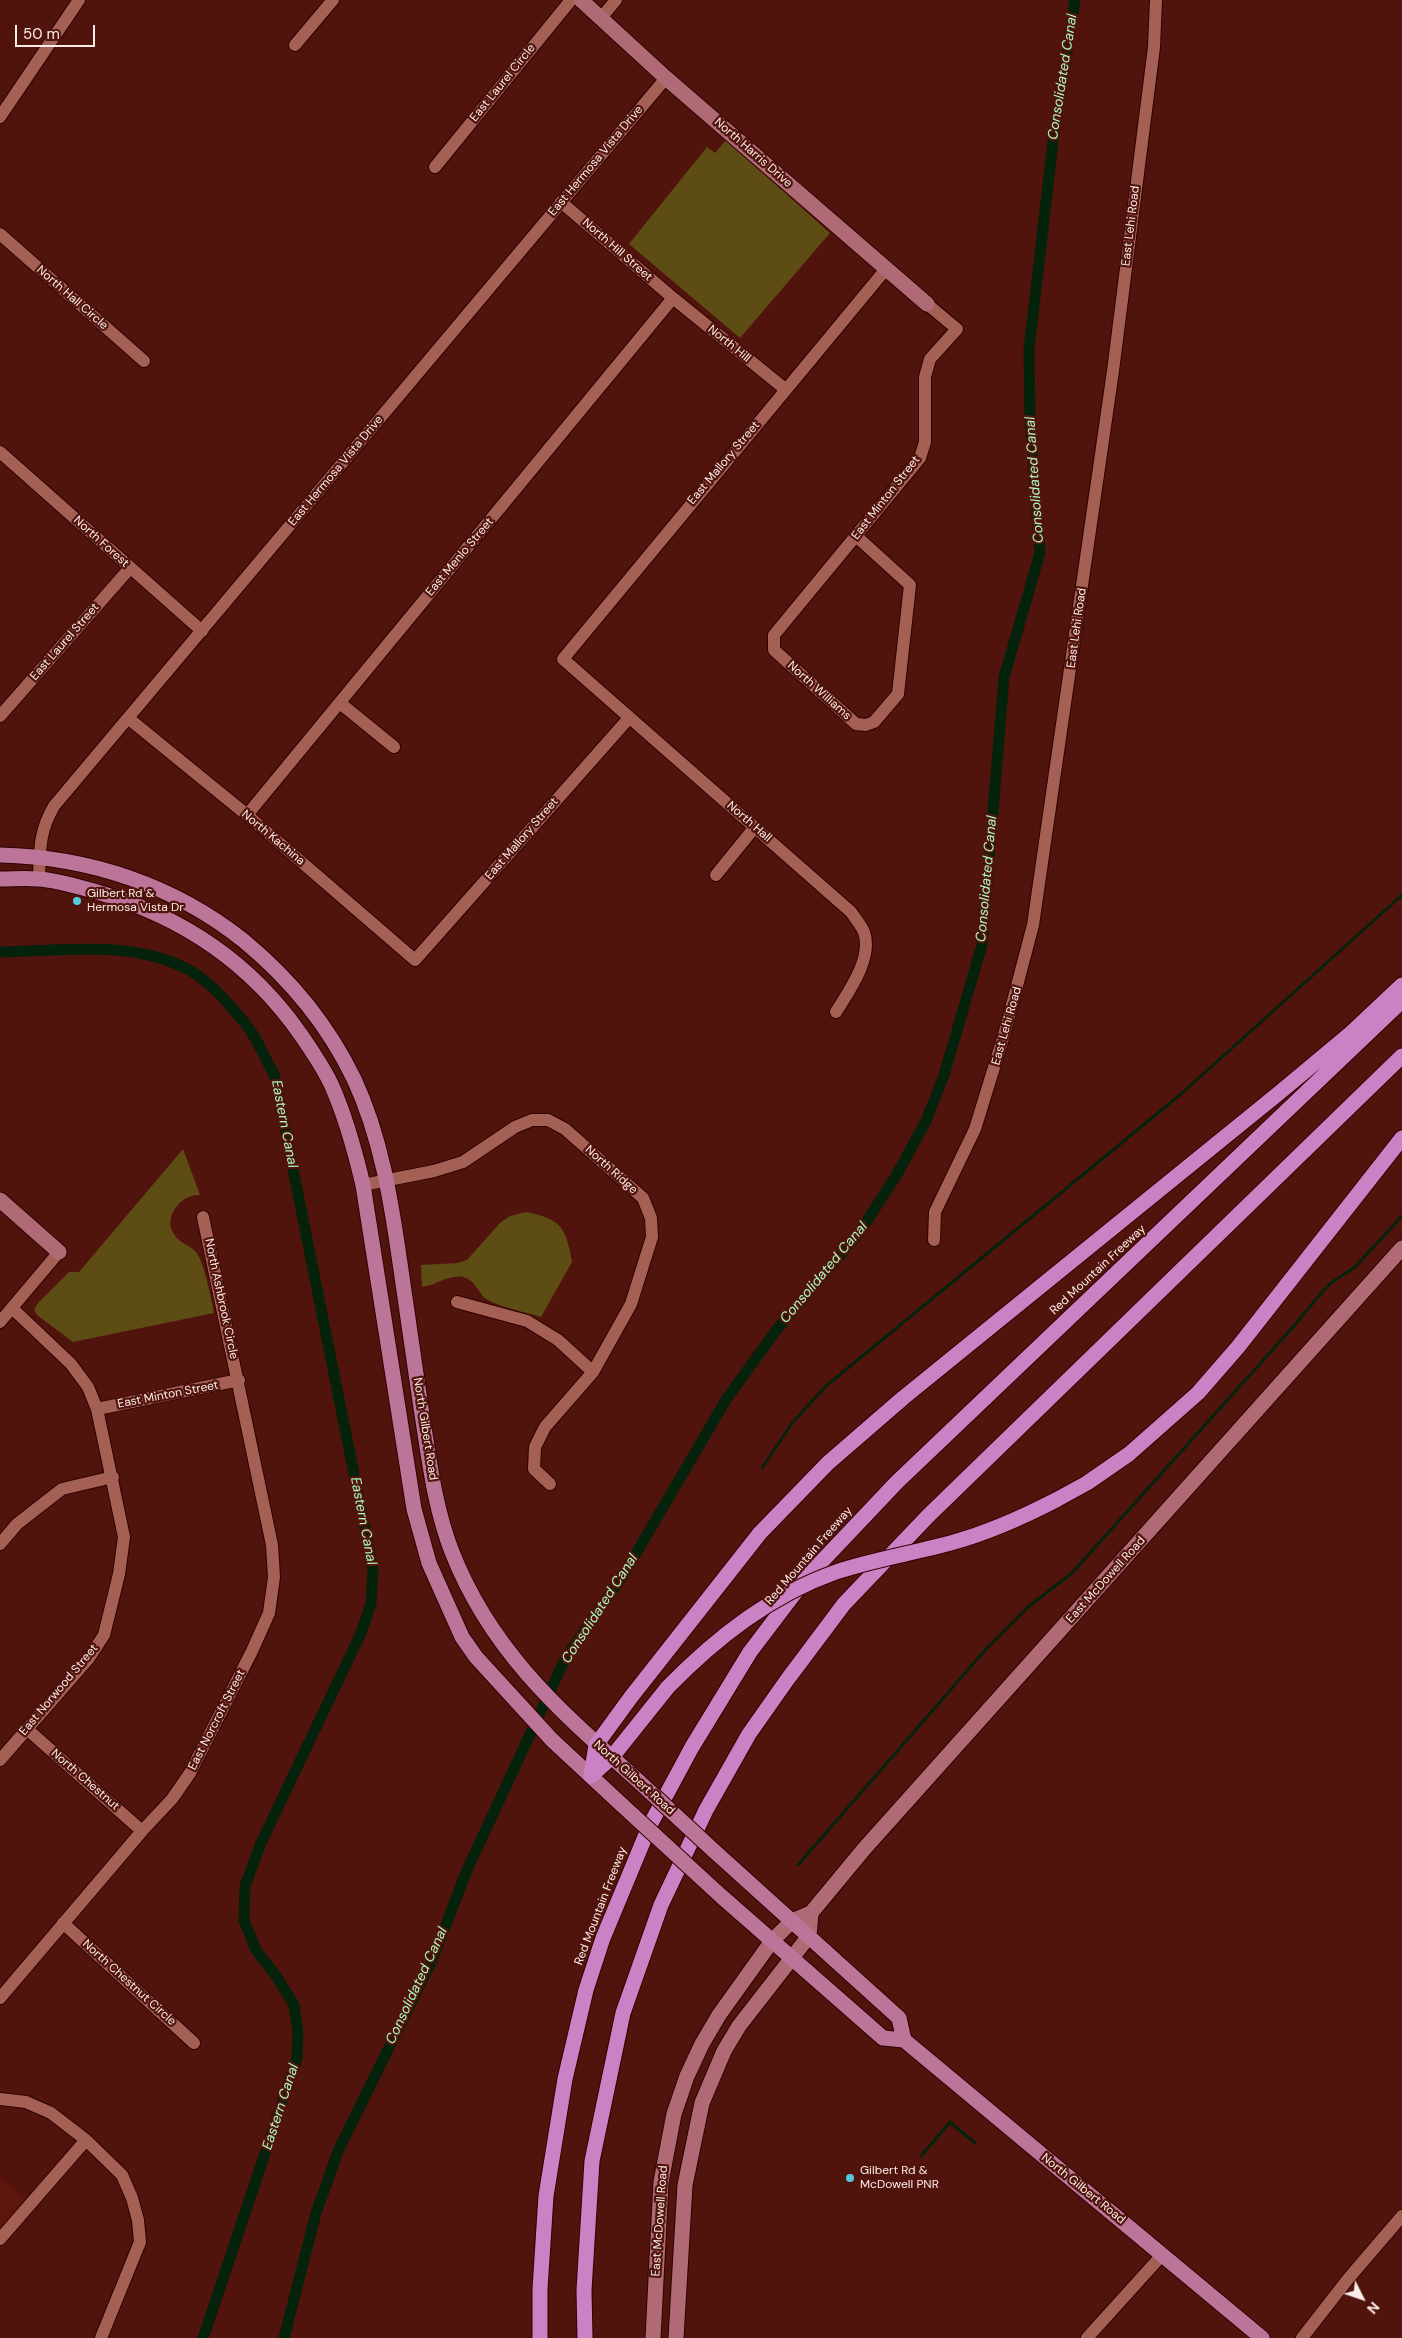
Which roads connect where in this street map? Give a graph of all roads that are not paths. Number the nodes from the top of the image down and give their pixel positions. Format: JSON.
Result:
{"nodes":[{"id":1,"x":79,"y":0,"type":"edge"},
{"id":2,"x":333,"y":0,"type":"edge"},
{"id":3,"x":571,"y":0,"type":"edge"},
{"id":4,"x":581,"y":0,"type":"edge"},
{"id":5,"x":616,"y":0,"type":"edge"},
{"id":6,"x":1156,"y":0,"type":"edge"},
{"id":7,"x":601,"y":18,"type":"junction"},
{"id":8,"x":295,"y":45,"type":"dead end"},
{"id":9,"x":666,"y":78,"type":"junction"},
{"id":10,"x":0,"y":117,"type":"edge"},
{"id":11,"x":435,"y":167,"type":"dead end"},
{"id":12,"x":561,"y":202,"type":"junction"},
{"id":13,"x":0,"y":234,"type":"edge"},
{"id":14,"x":886,"y":269,"type":"junction"},
{"id":15,"x":673,"y":298,"type":"junction"},
{"id":16,"x":927,"y":304,"type":"joint"},
{"id":17,"x":144,"y":361,"type":"dead end"},
{"id":18,"x":785,"y":389,"type":"junction"},
{"id":19,"x":2,"y":458,"type":"edge"},
{"id":20,"x":856,"y":536,"type":"junction"},
{"id":21,"x":130,"y":568,"type":"junction"},
{"id":22,"x":202,"y":631,"type":"junction"},
{"id":23,"x":774,"y":650,"type":"joint"},
{"id":24,"x":563,"y":658,"type":"joint"},
{"id":25,"x":340,"y":703,"type":"junction"},
{"id":26,"x":0,"y":716,"type":"edge"},
{"id":27,"x":128,"y":718,"type":"junction"},
{"id":28,"x":629,"y":718,"type":"junction"},
{"id":29,"x":394,"y":747,"type":"dead end"},
{"id":30,"x":247,"y":815,"type":"junction"},
{"id":31,"x":755,"y":828,"type":"junction"},
{"id":32,"x":0,"y":855,"type":"edge"},
{"id":33,"x":40,"y":856,"type":"junction"},
{"id":34,"x":716,"y":875,"type":"dead end"},
{"id":35,"x":0,"y":879,"type":"edge"},
{"id":36,"x":39,"y":879,"type":"junction"},
{"id":37,"x":416,"y":960,"type":"joint"},
{"id":38,"x":1402,"y":985,"type":"edge"},
{"id":39,"x":1402,"y":1001,"type":"edge"},
{"id":40,"x":836,"y":1012,"type":"dead end"},
{"id":41,"x":1402,"y":1056,"type":"edge"},
{"id":42,"x":1402,"y":1138,"type":"edge"},
{"id":43,"x":387,"y":1181,"type":"junction"},
{"id":44,"x":363,"y":1185,"type":"junction"},
{"id":45,"x":0,"y":1200,"type":"edge"},
{"id":46,"x":203,"y":1217,"type":"dead end"},
{"id":47,"x":934,"y":1240,"type":"dead end"},
{"id":48,"x":1402,"y":1248,"type":"edge"},
{"id":49,"x":59,"y":1252,"type":"joint"},
{"id":50,"x":457,"y":1302,"type":"dead end"},
{"id":51,"x":12,"y":1308,"type":"junction"},
{"id":52,"x":0,"y":1322,"type":"edge"},
{"id":53,"x":593,"y":1372,"type":"junction"},
{"id":54,"x":239,"y":1380,"type":"junction"},
{"id":55,"x":97,"y":1409,"type":"junction"},
{"id":56,"x":113,"y":1477,"type":"junction"},
{"id":57,"x":550,"y":1484,"type":"dead end"},
{"id":58,"x":0,"y":1544,"type":"edge"},
{"id":59,"x":27,"y":1729,"type":"junction"},
{"id":60,"x":596,"y":1745,"type":"junction"},
{"id":61,"x":612,"y":1757,"type":"junction"},
{"id":62,"x":0,"y":1760,"type":"edge"},
{"id":63,"x":591,"y":1776,"type":"junction"},
{"id":64,"x":142,"y":1831,"type":"junction"},
{"id":65,"x":811,"y":1913,"type":"junction"},
{"id":66,"x":792,"y":1921,"type":"junction"},
{"id":67,"x":63,"y":1923,"type":"junction"},
{"id":68,"x":809,"y":1936,"type":"junction"},
{"id":69,"x":772,"y":1941,"type":"junction"},
{"id":70,"x":792,"y":1959,"type":"junction"},
{"id":71,"x":0,"y":1998,"type":"edge"},
{"id":72,"x":904,"y":2040,"type":"junction"},
{"id":73,"x":194,"y":2043,"type":"dead end"},
{"id":74,"x":0,"y":2099,"type":"edge"},
{"id":75,"x":86,"y":2140,"type":"junction"},
{"id":76,"x":1402,"y":2216,"type":"edge"},
{"id":77,"x":0,"y":2239,"type":"edge"},
{"id":78,"x":1163,"y":2254,"type":"junction"},
{"id":79,"x":101,"y":2338,"type":"edge"},
{"id":80,"x":540,"y":2338,"type":"edge"},
{"id":81,"x":585,"y":2338,"type":"edge"},
{"id":82,"x":653,"y":2338,"type":"edge"},
{"id":83,"x":676,"y":2338,"type":"edge"},
{"id":84,"x":1087,"y":2338,"type":"edge"},
{"id":85,"x":1262,"y":2338,"type":"edge"},
{"id":86,"x":1302,"y":2338,"type":"edge"}],
"edges":[{"from":1,"to":10,"type":"street"},
{"from":2,"to":8,"type":"street"},
{"from":3,"to":11,"type":"street","name":"East Laurel Circle"},
{"from":4,"to":7,"type":"street","name":"North Harris Drive"},
{"from":5,"to":7,"type":"street"},
{"from":6,"to":47,"type":"street","name":"East Lehi Road"},
{"from":7,"to":9,"type":"street","name":"North Harris Drive"},
{"from":9,"to":12,"type":"street","name":"East Hermosa Vista Drive"},
{"from":9,"to":14,"type":"street","name":"North Harris Drive"},
{"from":12,"to":15,"type":"street","name":"North Hill Street"},
{"from":12,"to":22,"type":"street","name":"East Hermosa Vista Drive"},
{"from":13,"to":17,"type":"street","name":"North Hall Circle"},
{"from":14,"to":16,"type":"street","name":"North Harris Drive"},
{"from":14,"to":18,"type":"street","name":"East Mallory Street"},
{"from":15,"to":18,"type":"street","name":"North Hill"},
{"from":15,"to":25,"type":"street","name":"East Menlo Street"},
{"from":16,"to":20,"type":"street","name":"East Minton Street"},
{"from":18,"to":24,"type":"street","name":"East Mallory Street"},
{"from":19,"to":21,"type":"street","name":"North Forest"},
{"from":20,"to":23,"type":"street","name":"East Minton Street"},
{"from":20,"to":23,"type":"street","name":"North Williams"},
{"from":21,"to":22,"type":"street","name":"North Forest"},
{"from":21,"to":26,"type":"street","name":"East Laurel Street"},
{"from":22,"to":27,"type":"street","name":"East Hermosa Vista Drive"},
{"from":24,"to":28,"type":"street","name":"North Hall"},
{"from":25,"to":29,"type":"street"},
{"from":25,"to":30,"type":"street","name":"East Menlo Street"},
{"from":27,"to":30,"type":"street","name":"North Kachina"},
{"from":27,"to":33,"type":"street","name":"East Hermosa Vista Drive"},
{"from":28,"to":31,"type":"street","name":"North Hall"},
{"from":28,"to":37,"type":"street","name":"East Mallory Street"},
{"from":30,"to":37,"type":"street","name":"North Kachina"},
{"from":31,"to":34,"type":"street"},
{"from":31,"to":40,"type":"street","name":"North Hall"},
{"from":32,"to":33,"type":"main road","name":"North Gilbert Road"},
{"from":33,"to":36,"type":"street","name":"East Hermosa Vista Drive"},
{"from":33,"to":43,"type":"main road","name":"North Gilbert Road"},
{"from":35,"to":36,"type":"main road","name":"North Gilbert Road"},
{"from":36,"to":44,"type":"main road","name":"North Gilbert Road"},
{"from":38,"to":60,"type":"highway"},
{"from":39,"to":80,"type":"highway","name":"Red Mountain Freeway"},
{"from":41,"to":81,"type":"highway"},
{"from":42,"to":61,"type":"highway","bridge":true},
{"from":43,"to":44,"type":"street","name":"North Ridge"},
{"from":43,"to":53,"type":"street","name":"North Ridge"},
{"from":43,"to":60,"type":"main road","name":"North Gilbert Road"},
{"from":44,"to":63,"type":"main road","name":"North Gilbert Road"},
{"from":45,"to":49,"type":"street"},
{"from":46,"to":54,"type":"street","name":"North Ashbrook Circle"},
{"from":48,"to":65,"type":"street","name":"East McDowell Road"},
{"from":49,"to":51,"type":"street"},
{"from":50,"to":53,"type":"street"},
{"from":51,"to":52,"type":"street"},
{"from":51,"to":55,"type":"street","name":"East Norwood Street"},
{"from":53,"to":57,"type":"street","name":"North Ridge"},
{"from":54,"to":55,"type":"street","name":"East Minton Street"},
{"from":54,"to":64,"type":"street","name":"East Norcroft Street"},
{"from":55,"to":56,"type":"street","name":"East Norwood Street"},
{"from":56,"to":58,"type":"street"},
{"from":56,"to":59,"type":"street","name":"East Norwood Street"},
{"from":59,"to":62,"type":"street","name":"East Norwood Street"},
{"from":59,"to":64,"type":"street","name":"North Chestnut"},
{"from":60,"to":61,"type":"main road","name":"North Gilbert Road"},
{"from":60,"to":63,"type":"highway"},
{"from":61,"to":63,"type":"highway"},
{"from":61,"to":66,"type":"main road","name":"North Gilbert Road","bridge":true},
{"from":63,"to":69,"type":"main road","name":"North Gilbert Road","bridge":true},
{"from":64,"to":67,"type":"street","name":"East Norcroft Street"},
{"from":65,"to":66,"type":"street","name":"East McDowell Road"},
{"from":65,"to":68,"type":"street"},
{"from":66,"to":68,"type":"main road","name":"North Gilbert Road"},
{"from":66,"to":69,"type":"street","name":"East McDowell Road"},
{"from":67,"to":71,"type":"street","name":"East Norcroft Street"},
{"from":67,"to":73,"type":"street","name":"North Chestnut Circle"},
{"from":68,"to":70,"type":"street","name":"East McDowell Road"},
{"from":68,"to":72,"type":"main road","name":"North Gilbert Road"},
{"from":69,"to":70,"type":"main road","name":"North Gilbert Road"},
{"from":69,"to":82,"type":"street","name":"East McDowell Road"},
{"from":70,"to":72,"type":"main road","name":"North Gilbert Road"},
{"from":70,"to":83,"type":"street","name":"East McDowell Road"},
{"from":72,"to":78,"type":"main road","name":"North Gilbert Road"},
{"from":74,"to":75,"type":"street"},
{"from":75,"to":77,"type":"street"},
{"from":75,"to":79,"type":"street"},
{"from":76,"to":86,"type":"street"},
{"from":78,"to":84,"type":"street"},
{"from":78,"to":85,"type":"main road","name":"North Gilbert Road"}]}
